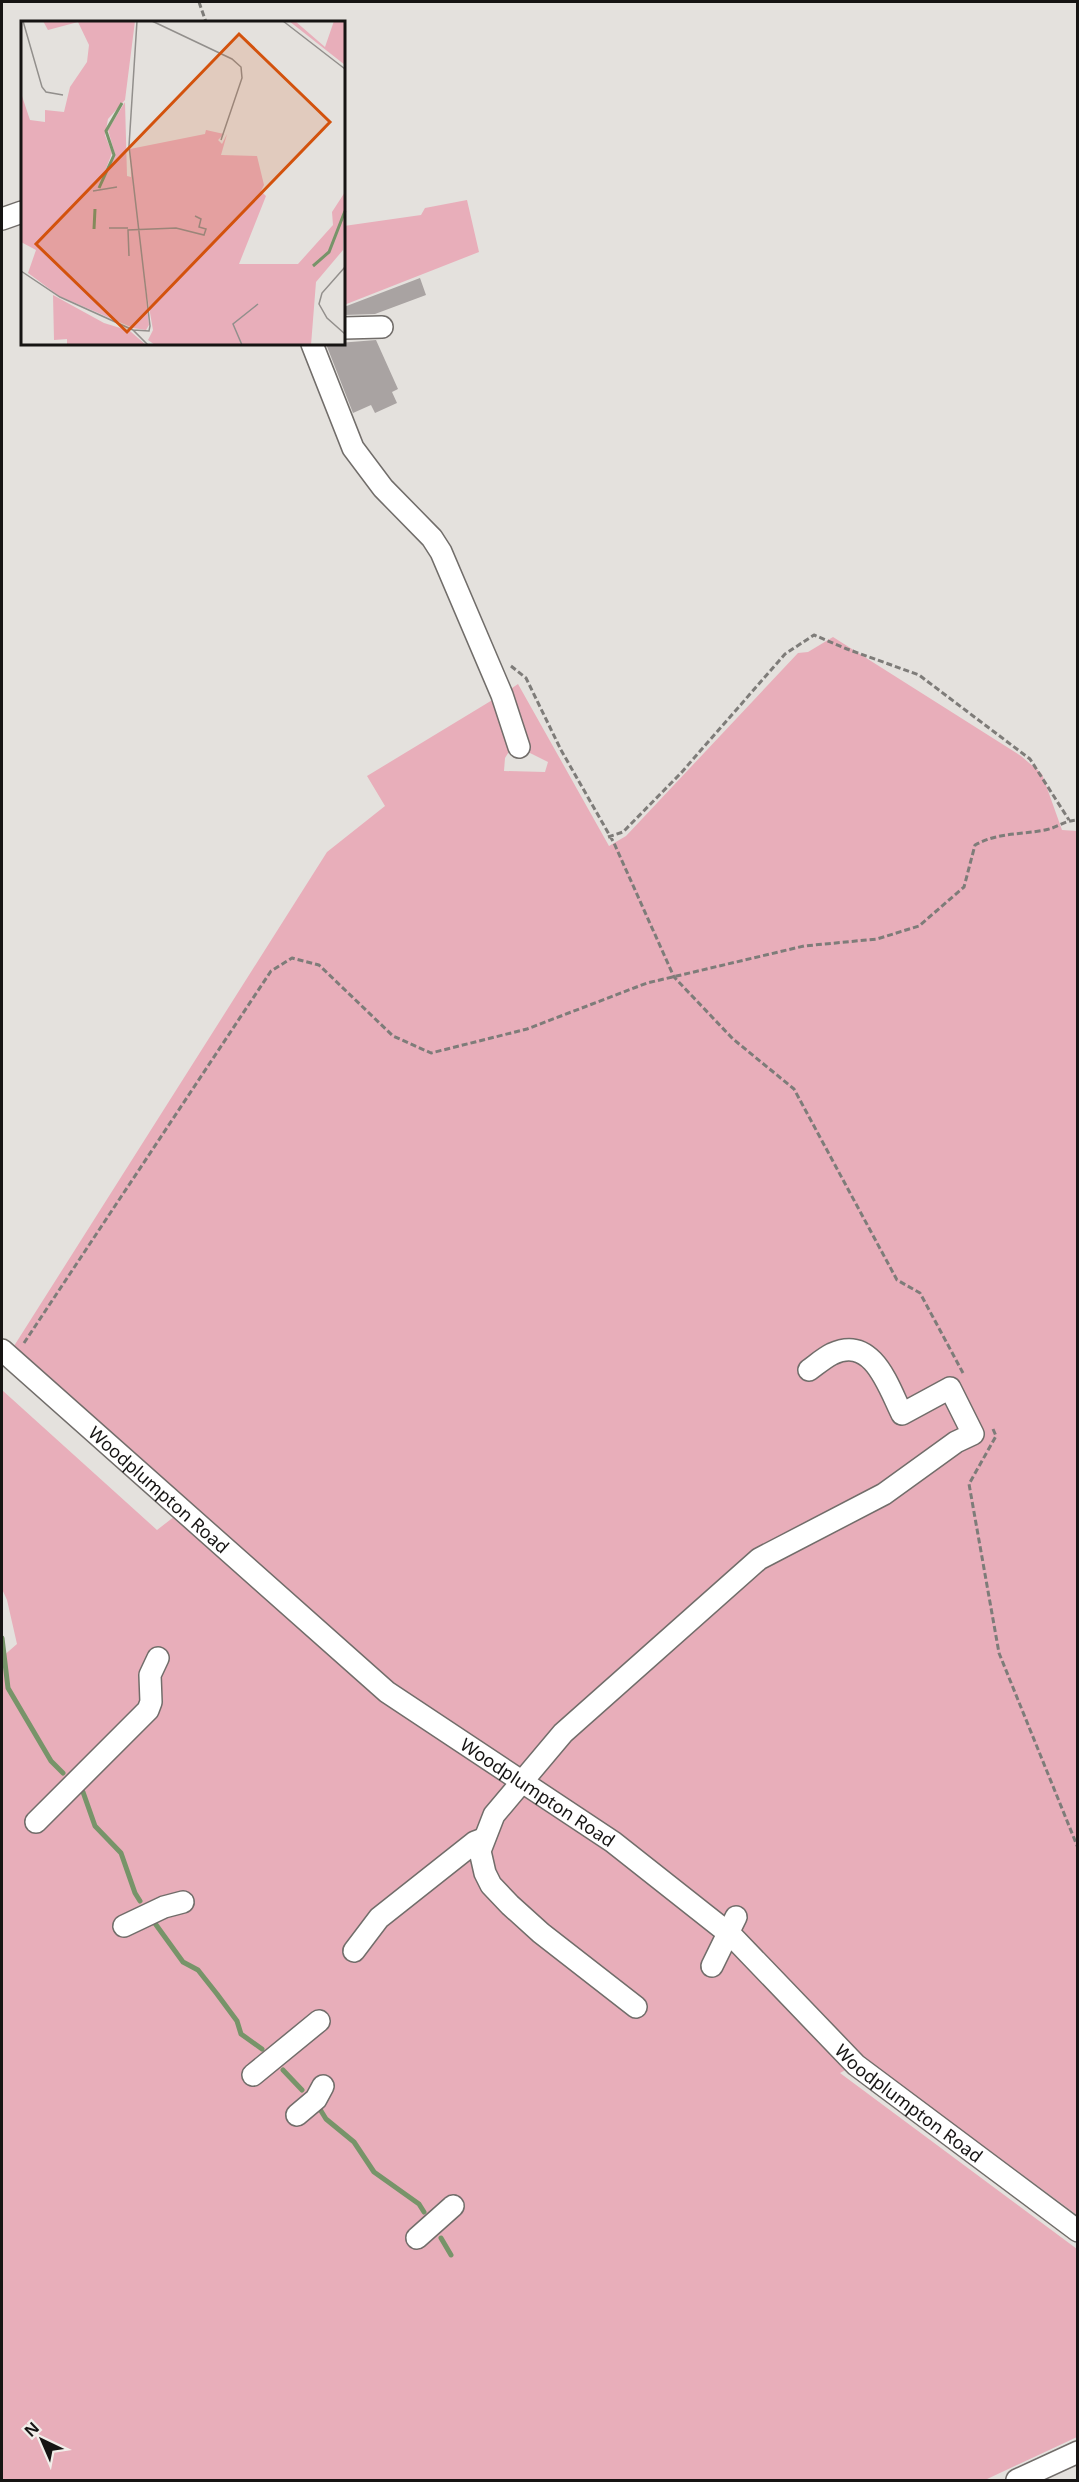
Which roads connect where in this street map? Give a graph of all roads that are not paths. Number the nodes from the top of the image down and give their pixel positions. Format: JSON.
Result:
{"nodes":[{"id":1,"x":21,"y":212,"type":"edge"},
{"id":2,"x":2,"y":219,"type":"edge"},
{"id":3,"x":382,"y":327,"type":"dead end"},
{"id":4,"x":345,"y":328,"type":"edge"},
{"id":5,"x":312,"y":345,"type":"edge"},
{"id":6,"x":519,"y":747,"type":"dead end"},
{"id":7,"x":7,"y":1355,"type":"edge"},
{"id":8,"x":809,"y":1370,"type":"dead end"},
{"id":9,"x":158,"y":1658,"type":"dead end"},
{"id":10,"x":523,"y":1782,"type":"junction"},
{"id":11,"x":36,"y":1822,"type":"dead end"},
{"id":12,"x":483,"y":1839,"type":"junction"},
{"id":13,"x":183,"y":1902,"type":"dead end"},
{"id":14,"x":732,"y":1925,"type":"junction"},
{"id":15,"x":124,"y":1926,"type":"dead end"},
{"id":16,"x":354,"y":1951,"type":"dead end"},
{"id":17,"x":712,"y":1966,"type":"dead end"},
{"id":18,"x":636,"y":2007,"type":"dead end"},
{"id":19,"x":319,"y":2021,"type":"dead end"},
{"id":20,"x":253,"y":2075,"type":"dead end"},
{"id":21,"x":323,"y":2086,"type":"dead end"},
{"id":22,"x":297,"y":2115,"type":"dead end"},
{"id":23,"x":453,"y":2206,"type":"dead end"},
{"id":24,"x":1077,"y":2231,"type":"edge"},
{"id":25,"x":417,"y":2238,"type":"dead end"},
{"id":26,"x":1077,"y":2452,"type":"edge"},
{"id":27,"x":1017,"y":2481,"type":"edge"}],
"edges":[{"from":1,"to":2,"type":"street"},
{"from":3,"to":4,"type":"street"},
{"from":5,"to":6,"type":"street"},
{"from":7,"to":10,"type":"street","name":"Woodplumpton Road"},
{"from":8,"to":10,"type":"street"},
{"from":9,"to":11,"type":"street"},
{"from":10,"to":12,"type":"street"},
{"from":10,"to":14,"type":"street","name":"Woodplumpton Road"},
{"from":12,"to":16,"type":"street"},
{"from":12,"to":18,"type":"street"},
{"from":13,"to":15,"type":"street"},
{"from":14,"to":17,"type":"street"},
{"from":14,"to":24,"type":"street","name":"Woodplumpton Road"},
{"from":19,"to":20,"type":"street"},
{"from":21,"to":22,"type":"street"},
{"from":23,"to":25,"type":"street"},
{"from":26,"to":27,"type":"street"}]}
